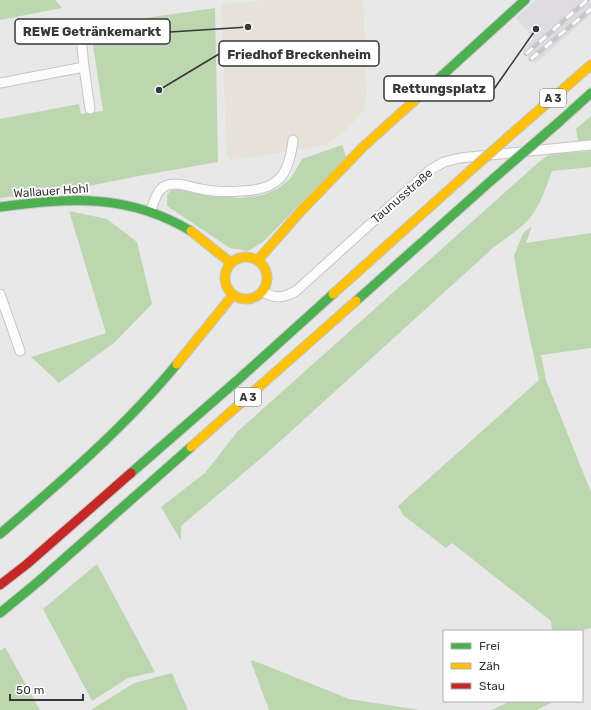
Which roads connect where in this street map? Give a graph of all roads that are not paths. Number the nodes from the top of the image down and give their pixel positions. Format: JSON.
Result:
{"nodes":[{"id":1,"x":525,"y":0,"type":"edge"},
{"id":2,"x":80,"y":26,"type":"dead end"},
{"id":3,"x":591,"y":65,"type":"edge"},
{"id":4,"x":84,"y":67,"type":"junction"},
{"id":5,"x":0,"y":84,"type":"edge"},
{"id":6,"x":591,"y":93,"type":"edge"},
{"id":7,"x":90,"y":110,"type":"dead end"},
{"id":8,"x":293,"y":140,"type":"dead end"},
{"id":9,"x":591,"y":145,"type":"edge"},
{"id":10,"x":0,"y":207,"type":"edge"},
{"id":11,"x":150,"y":212,"type":"junction"},
{"id":12,"x":258,"y":260,"type":"junction"},
{"id":13,"x":231,"y":263,"type":"junction"},
{"id":14,"x":263,"y":292,"type":"junction"},
{"id":15,"x":0,"y":294,"type":"edge"},
{"id":16,"x":233,"y":295,"type":"junction"},
{"id":17,"x":20,"y":352,"type":"dead end"},
{"id":18,"x":0,"y":534,"type":"edge"},
{"id":19,"x":0,"y":585,"type":"edge"},
{"id":20,"x":0,"y":613,"type":"edge"}],
"edges":[{"from":1,"to":12,"type":"main road"},
{"from":2,"to":4,"type":"street"},
{"from":3,"to":19,"type":"main road","number":"A 3","bridge":true},
{"from":4,"to":5,"type":"street"},
{"from":4,"to":7,"type":"street"},
{"from":6,"to":20,"type":"main road","number":"A 3","bridge":true},
{"from":8,"to":11,"type":"street"},
{"from":9,"to":14,"type":"street","name":"Taunusstraße"},
{"from":10,"to":11,"type":"main road","name":"Wallauer Hohl"},
{"from":11,"to":13,"type":"main road","name":"Wallauer Hohl"},
{"from":12,"to":13,"type":"main road"},
{"from":12,"to":14,"type":"main road"},
{"from":13,"to":16,"type":"main road"},
{"from":14,"to":16,"type":"main road"},
{"from":15,"to":17,"type":"street"},
{"from":16,"to":18,"type":"main road"}]}
